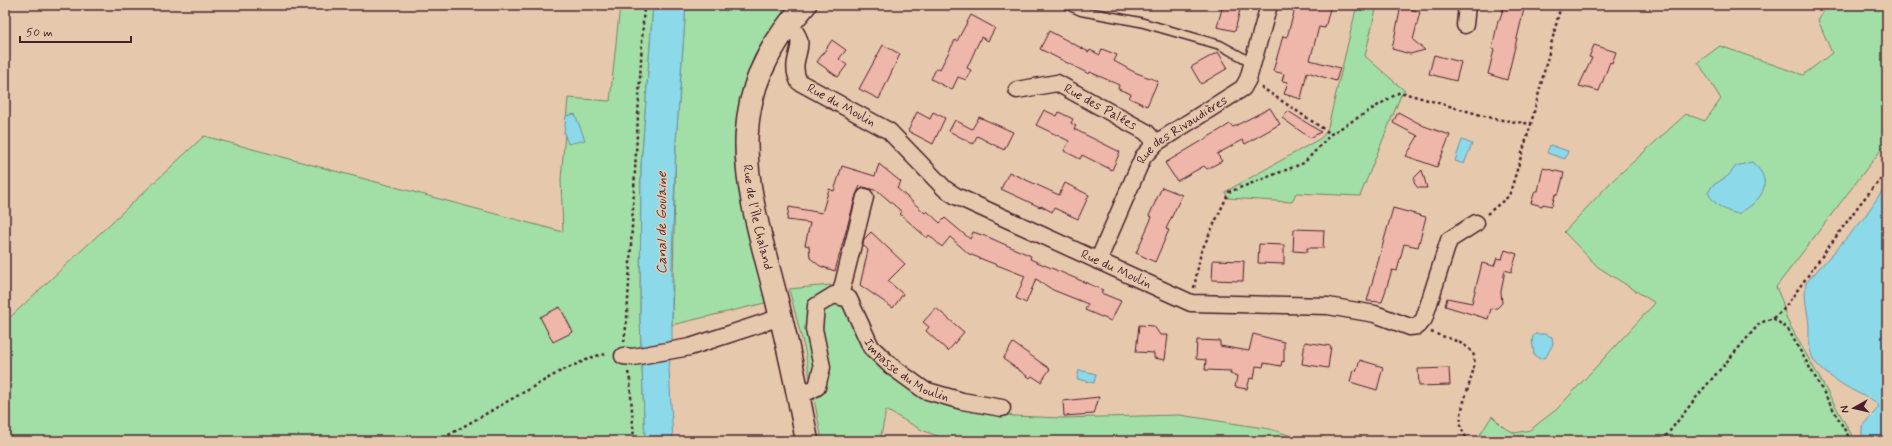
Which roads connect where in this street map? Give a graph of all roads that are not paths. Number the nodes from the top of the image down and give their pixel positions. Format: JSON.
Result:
{"nodes":[{"id":1,"x":804,"y":5,"type":"edge"},
{"id":2,"x":1068,"y":5,"type":"edge"},
{"id":3,"x":1269,"y":5,"type":"edge"},
{"id":4,"x":1466,"y":5,"type":"edge"},
{"id":5,"x":788,"y":24,"type":"junction"},
{"id":6,"x":1465,"y":25,"type":"dead end"},
{"id":7,"x":1253,"y":63,"type":"junction"},
{"id":8,"x":1017,"y":90,"type":"dead end"},
{"id":9,"x":1156,"y":143,"type":"junction"},
{"id":10,"x":865,"y":197,"type":"dead end"},
{"id":11,"x":1476,"y":223,"type":"road end"},
{"id":12,"x":1098,"y":261,"type":"junction"},
{"id":13,"x":840,"y":296,"type":"junction"},
{"id":14,"x":781,"y":317,"type":"junction"},
{"id":15,"x":628,"y":356,"type":"road end"},
{"id":16,"x":800,"y":396,"type":"junction"},
{"id":17,"x":1002,"y":408,"type":"dead end"},
{"id":18,"x":807,"y":441,"type":"edge"}],
"edges":[{"from":1,"to":5,"type":"street","name":"Rue de l'Île Chaland"},
{"from":2,"to":7,"type":"lane"},
{"from":3,"to":7,"type":"street","name":"Rue des Rivaudières"},
{"from":4,"to":6,"type":"street"},
{"from":5,"to":12,"type":"street","name":"Rue du Moulin"},
{"from":5,"to":14,"type":"street","name":"Rue de l'Île Chaland"},
{"from":7,"to":9,"type":"street","name":"Rue des Rivaudières"},
{"from":8,"to":9,"type":"street","name":"Rue des Palées"},
{"from":9,"to":12,"type":"street","name":"Rue des Rivaudières"},
{"from":10,"to":13,"type":"street"},
{"from":11,"to":12,"type":"street","name":"Rue du Moulin"},
{"from":13,"to":16,"type":"street"},
{"from":13,"to":17,"type":"street","name":"Impasse du Moulin"},
{"from":14,"to":15,"type":"street"},
{"from":14,"to":16,"type":"street","name":"Rue de l'Île Chaland"},
{"from":16,"to":18,"type":"street","name":"Rue de l'Île Chaland"}]}
